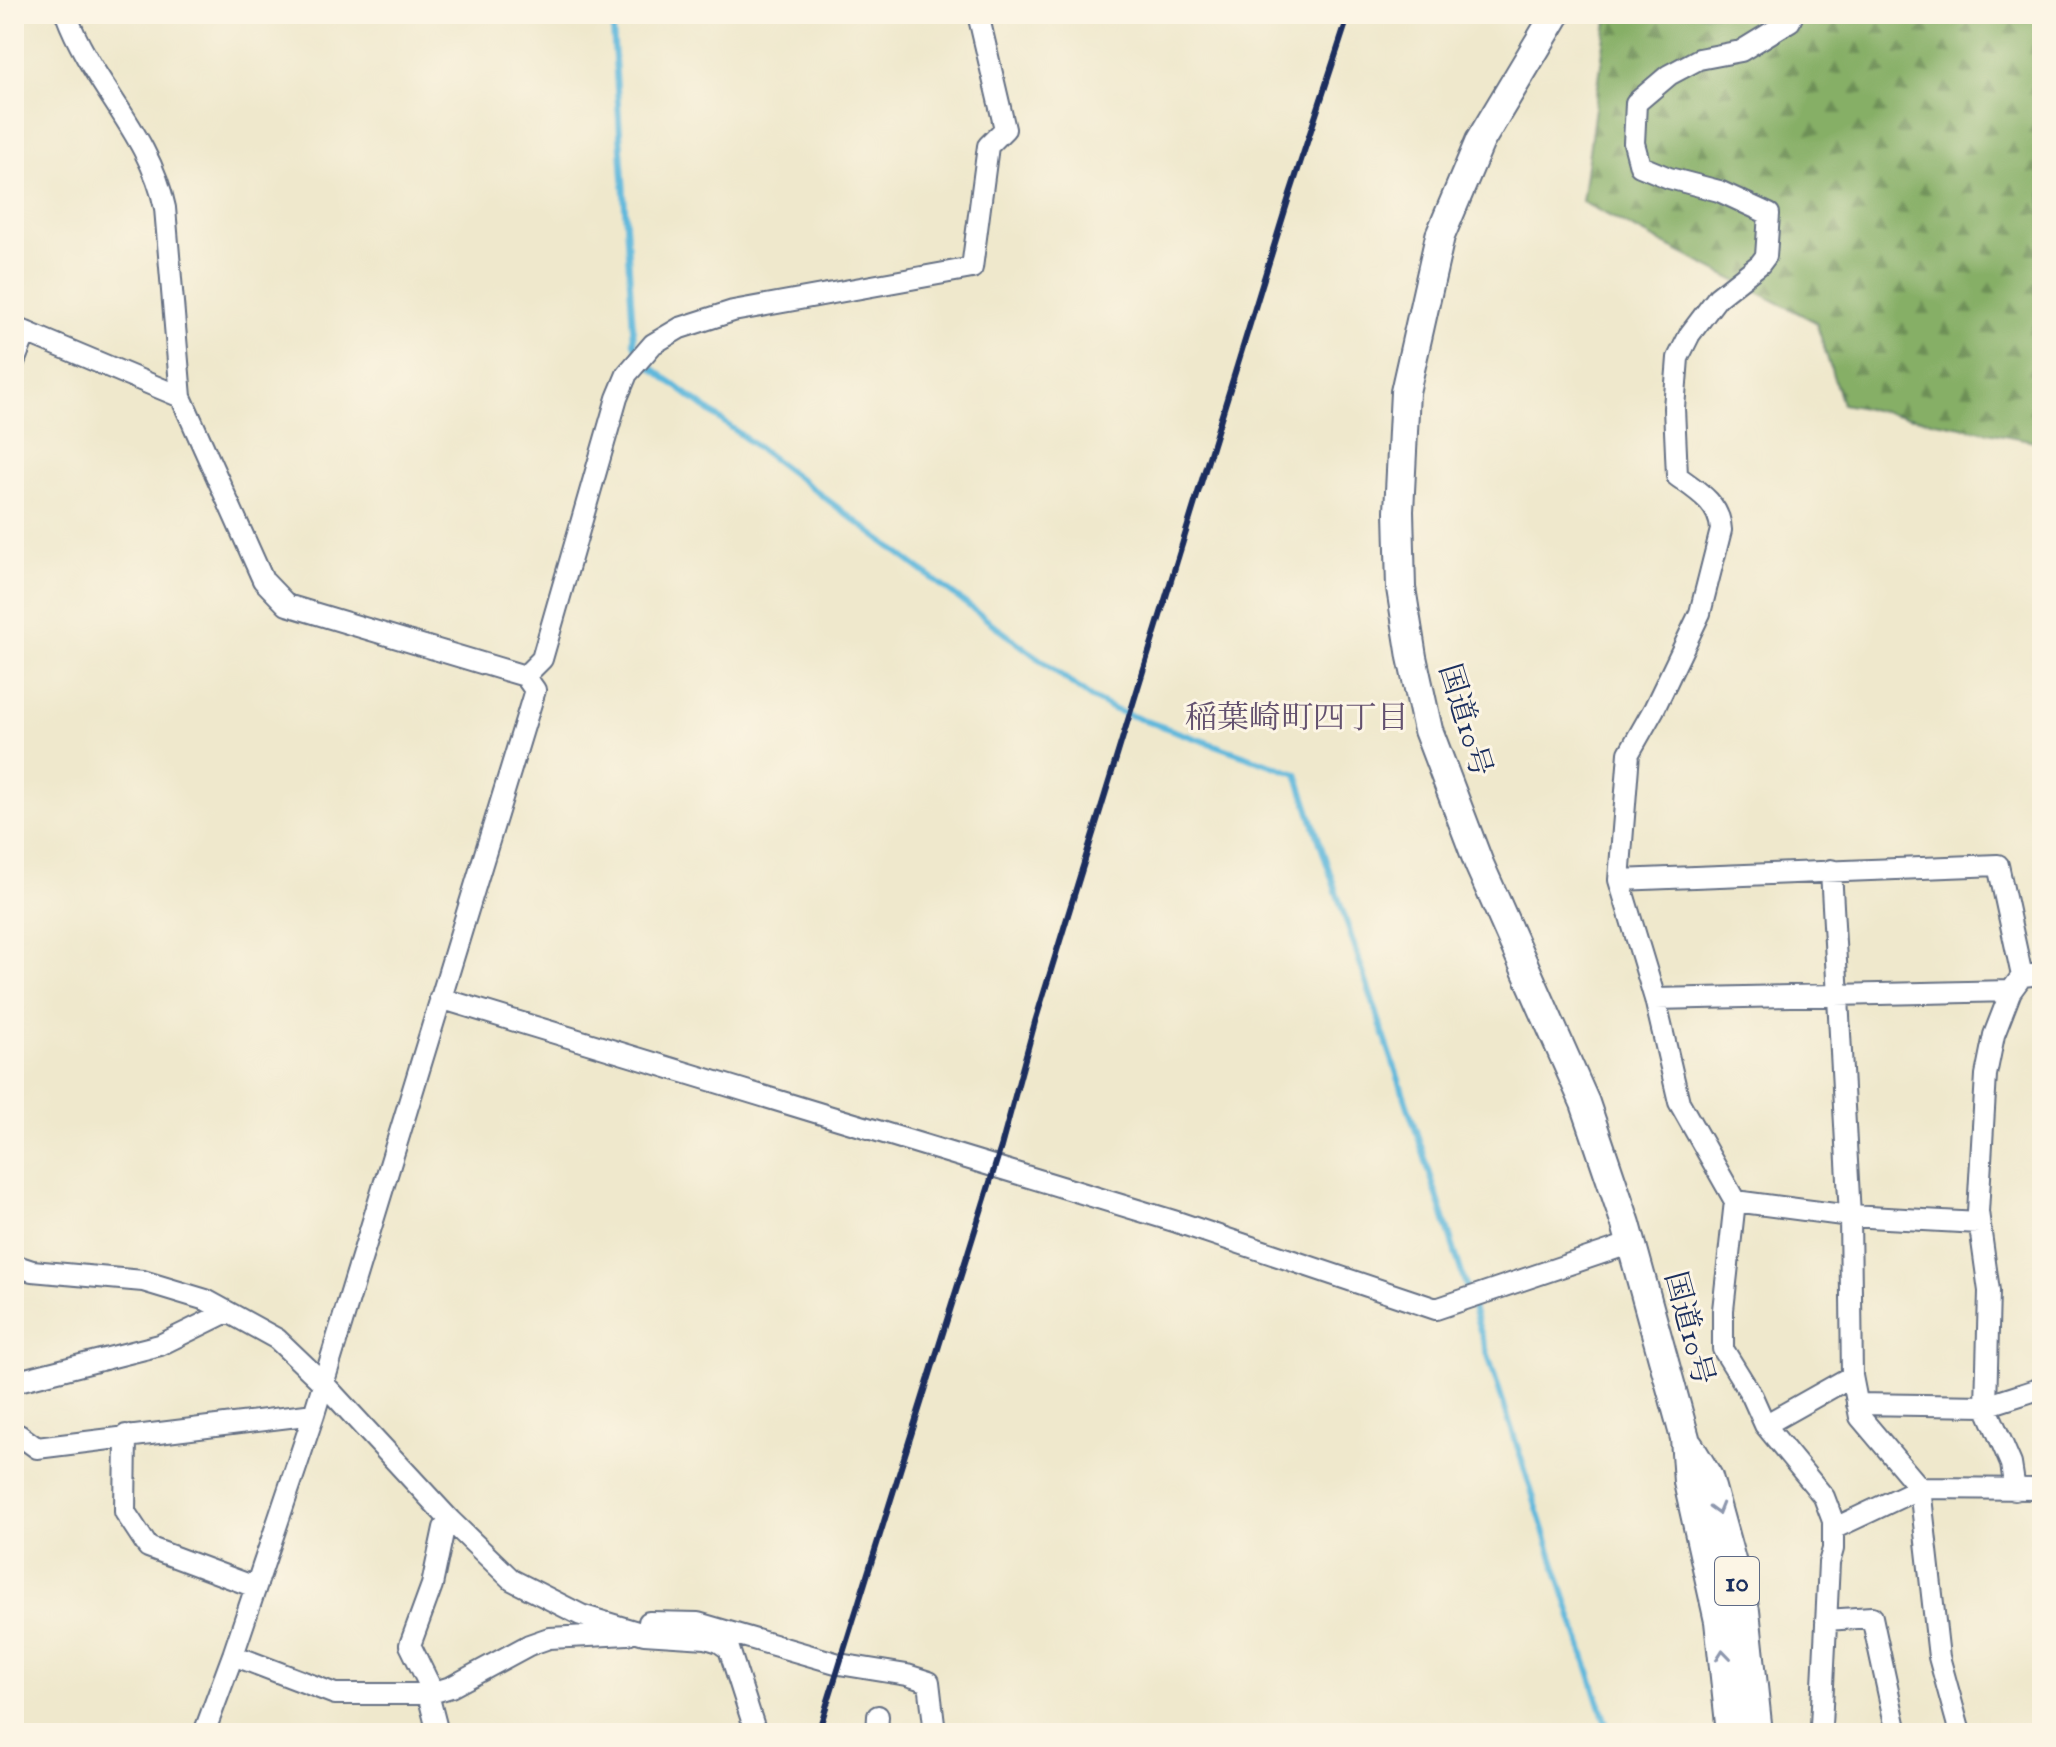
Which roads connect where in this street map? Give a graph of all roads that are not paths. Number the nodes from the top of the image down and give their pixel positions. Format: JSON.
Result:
{"nodes":[{"id":1,"x":66,"y":14,"type":"edge"},
{"id":2,"x":978,"y":14,"type":"edge"},
{"id":3,"x":1556,"y":14,"type":"edge"},
{"id":4,"x":1793,"y":14,"type":"edge"},
{"id":5,"x":20,"y":330,"type":"edge"},
{"id":6,"x":14,"y":362,"type":"edge"},
{"id":7,"x":181,"y":397,"type":"junction"},
{"id":8,"x":525,"y":676,"type":"junction"},
{"id":9,"x":1831,"y":870,"type":"junction"},
{"id":10,"x":1619,"y":880,"type":"junction"},
{"id":11,"x":2025,"y":980,"type":"edge"},
{"id":12,"x":1837,"y":995,"type":"junction"},
{"id":13,"x":440,"y":998,"type":"junction"},
{"id":14,"x":1655,"y":999,"type":"junction"},
{"id":15,"x":1735,"y":1201,"type":"junction"},
{"id":16,"x":1850,"y":1216,"type":"junction"},
{"id":17,"x":1979,"y":1223,"type":"junction"},
{"id":18,"x":1632,"y":1243,"type":"junction"},
{"id":19,"x":14,"y":1265,"type":"edge"},
{"id":20,"x":227,"y":1312,"type":"junction"},
{"id":21,"x":1852,"y":1376,"type":"junction"},
{"id":22,"x":14,"y":1382,"type":"edge"},
{"id":23,"x":324,"y":1384,"type":"junction"},
{"id":24,"x":2042,"y":1388,"type":"edge"},
{"id":25,"x":1857,"y":1404,"type":"junction"},
{"id":26,"x":1986,"y":1406,"type":"junction"},
{"id":27,"x":314,"y":1414,"type":"junction"},
{"id":28,"x":1765,"y":1425,"type":"junction"},
{"id":29,"x":19,"y":1435,"type":"dead end"},
{"id":30,"x":126,"y":1435,"type":"junction"},
{"id":31,"x":1685,"y":1438,"type":"junction"},
{"id":32,"x":1920,"y":1488,"type":"junction"},
{"id":33,"x":2042,"y":1489,"type":"edge"},
{"id":34,"x":2015,"y":1490,"type":"junction"},
{"id":35,"x":450,"y":1520,"type":"junction"},
{"id":36,"x":1833,"y":1529,"type":"junction"},
{"id":37,"x":255,"y":1587,"type":"junction"},
{"id":38,"x":1826,"y":1620,"type":"junction"},
{"id":39,"x":601,"y":1621,"type":"junction"},
{"id":40,"x":644,"y":1634,"type":"junction"},
{"id":41,"x":233,"y":1655,"type":"junction"},
{"id":42,"x":430,"y":1693,"type":"junction"},
{"id":43,"x":204,"y":1733,"type":"edge"},
{"id":44,"x":438,"y":1733,"type":"edge"},
{"id":45,"x":756,"y":1733,"type":"edge"},
{"id":46,"x":935,"y":1733,"type":"edge"},
{"id":47,"x":1731,"y":1733,"type":"edge"},
{"id":48,"x":1758,"y":1733,"type":"edge"},
{"id":49,"x":1818,"y":1733,"type":"edge"},
{"id":50,"x":1897,"y":1733,"type":"edge"},
{"id":51,"x":1960,"y":1733,"type":"edge"}],
"edges":[{"from":1,"to":7,"type":"street"},
{"from":2,"to":8,"type":"street"},
{"from":3,"to":18,"type":"highway","name":"国道10号","number":"10"},
{"from":4,"to":10,"type":"street"},
{"from":5,"to":6,"type":"street"},
{"from":5,"to":7,"type":"street"},
{"from":7,"to":8,"type":"street"},
{"from":8,"to":13,"type":"street"},
{"from":9,"to":10,"type":"street"},
{"from":9,"to":11,"type":"street"},
{"from":9,"to":12,"type":"street"},
{"from":10,"to":14,"type":"street"},
{"from":11,"to":12,"type":"street"},
{"from":11,"to":17,"type":"street"},
{"from":12,"to":14,"type":"street"},
{"from":12,"to":16,"type":"street"},
{"from":13,"to":18,"type":"street"},
{"from":13,"to":23,"type":"street"},
{"from":14,"to":15,"type":"street"},
{"from":15,"to":16,"type":"street"},
{"from":15,"to":28,"type":"street"},
{"from":16,"to":17,"type":"street"},
{"from":16,"to":21,"type":"street"},
{"from":17,"to":26,"type":"street"},
{"from":18,"to":31,"type":"highway","name":"国道10号","number":"10"},
{"from":19,"to":20,"type":"street"},
{"from":20,"to":22,"type":"street"},
{"from":20,"to":23,"type":"street"},
{"from":21,"to":25,"type":"street"},
{"from":21,"to":28,"type":"street"},
{"from":23,"to":27,"type":"street"},
{"from":23,"to":35,"type":"street"},
{"from":24,"to":26,"type":"street"},
{"from":25,"to":26,"type":"street"},
{"from":25,"to":32,"type":"street"},
{"from":26,"to":34,"type":"street"},
{"from":27,"to":30,"type":"street"},
{"from":27,"to":37,"type":"street"},
{"from":28,"to":36,"type":"street"},
{"from":29,"to":30,"type":"street"},
{"from":30,"to":37,"type":"street"},
{"from":47,"to":31,"type":"highway","name":"国道10号","number":"10","one_way":true},
{"from":31,"to":48,"type":"highway","name":"国道10号","number":"10","one_way":true},
{"from":32,"to":34,"type":"street"},
{"from":32,"to":36,"type":"street"},
{"from":32,"to":51,"type":"street"},
{"from":33,"to":34,"type":"street"},
{"from":35,"to":39,"type":"street"},
{"from":35,"to":42,"type":"street"},
{"from":36,"to":38,"type":"street"},
{"from":37,"to":41,"type":"street"},
{"from":38,"to":49,"type":"street"},
{"from":38,"to":50,"type":"street"},
{"from":39,"to":40,"type":"street"},
{"from":39,"to":46,"type":"street"},
{"from":40,"to":42,"type":"street"},
{"from":40,"to":45,"type":"street"},
{"from":41,"to":42,"type":"street"},
{"from":41,"to":43,"type":"street"},
{"from":42,"to":44,"type":"street"}]}
